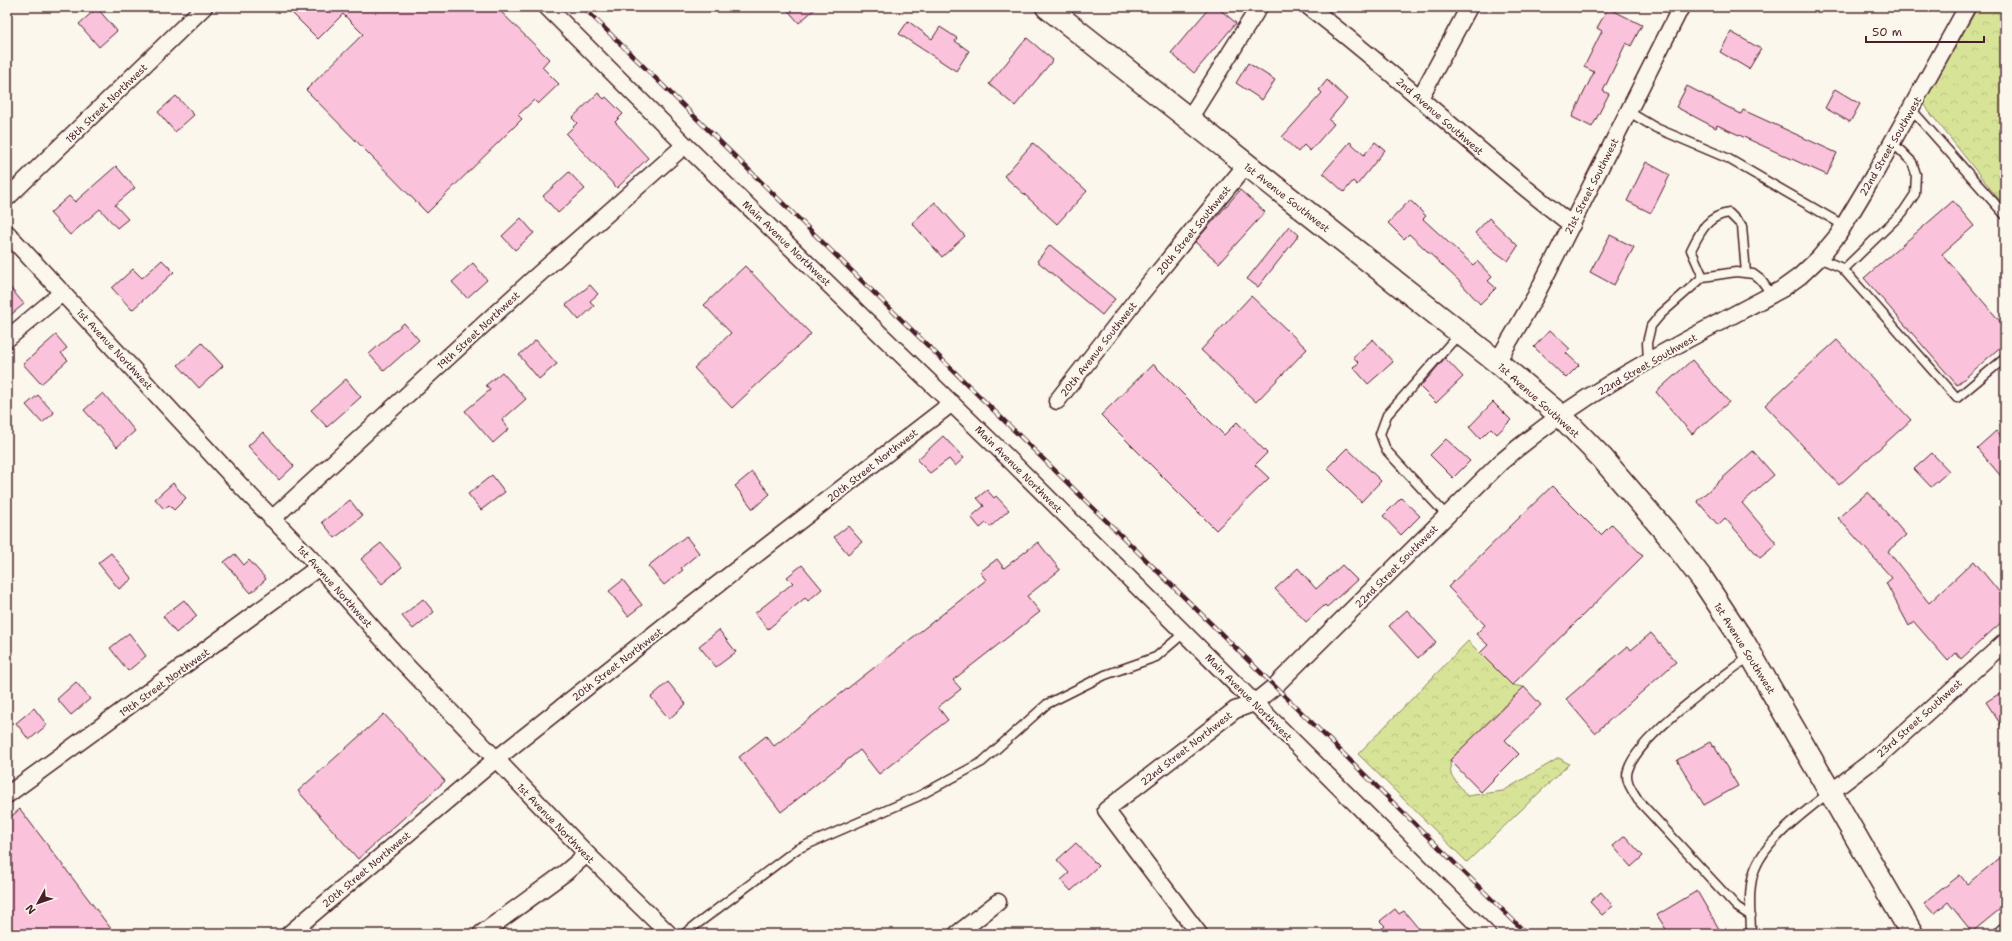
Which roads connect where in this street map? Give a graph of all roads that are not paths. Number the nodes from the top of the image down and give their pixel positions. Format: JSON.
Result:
{"nodes":[{"id":1,"x":204,"y":7,"type":"edge"},
{"id":2,"x":547,"y":7,"type":"edge"},
{"id":3,"x":1047,"y":7,"type":"edge"},
{"id":4,"x":1259,"y":7,"type":"edge"},
{"id":5,"x":1309,"y":7,"type":"edge"},
{"id":6,"x":1469,"y":7,"type":"edge"},
{"id":7,"x":1681,"y":7,"type":"edge"},
{"id":8,"x":1967,"y":7,"type":"edge"},
{"id":9,"x":1420,"y":98,"type":"junction"},
{"id":10,"x":1911,"y":109,"type":"junction"},
{"id":11,"x":1629,"y":112,"type":"junction"},
{"id":12,"x":1189,"y":119,"type":"junction"},
{"id":13,"x":1892,"y":142,"type":"junction"},
{"id":14,"x":685,"y":145,"type":"junction"},
{"id":15,"x":1246,"y":165,"type":"junction"},
{"id":16,"x":7,"y":198,"type":"edge"},
{"id":17,"x":2005,"y":215,"type":"edge"},
{"id":18,"x":1572,"y":225,"type":"junction"},
{"id":19,"x":1843,"y":225,"type":"junction"},
{"id":20,"x":7,"y":233,"type":"edge"},
{"id":21,"x":1819,"y":258,"type":"junction"},
{"id":22,"x":1843,"y":270,"type":"junction"},
{"id":23,"x":1746,"y":273,"type":"junction"},
{"id":24,"x":1703,"y":277,"type":"junction"},
{"id":25,"x":63,"y":292,"type":"junction"},
{"id":26,"x":1772,"y":295,"type":"junction"},
{"id":27,"x":1139,"y":296,"type":"joint"},
{"id":28,"x":1460,"y":333,"type":"junction"},
{"id":29,"x":7,"y":339,"type":"edge"},
{"id":30,"x":2005,"y":358,"type":"edge"},
{"id":31,"x":1648,"y":361,"type":"junction"},
{"id":32,"x":1497,"y":362,"type":"junction"},
{"id":33,"x":1057,"y":402,"type":"dead end"},
{"id":34,"x":952,"y":404,"type":"junction"},
{"id":35,"x":1561,"y":416,"type":"junction"},
{"id":36,"x":1447,"y":516,"type":"junction"},
{"id":37,"x":272,"y":519,"type":"junction"},
{"id":38,"x":319,"y":567,"type":"junction"},
{"id":39,"x":1184,"y":633,"type":"junction"},
{"id":40,"x":2005,"y":642,"type":"edge"},
{"id":41,"x":1751,"y":655,"type":"junction"},
{"id":42,"x":1275,"y":686,"type":"joint"},
{"id":43,"x":1254,"y":703,"type":"junction"},
{"id":44,"x":495,"y":760,"type":"junction"},
{"id":45,"x":1831,"y":792,"type":"junction"},
{"id":46,"x":7,"y":795,"type":"edge"},
{"id":47,"x":587,"y":854,"type":"junction"},
{"id":48,"x":998,"y":902,"type":"dead end"},
{"id":49,"x":1751,"y":916,"type":"junction"},
{"id":50,"x":2005,"y":931,"type":"edge"},
{"id":51,"x":289,"y":934,"type":"edge"},
{"id":52,"x":481,"y":934,"type":"edge"},
{"id":53,"x":669,"y":934,"type":"edge"},
{"id":54,"x":684,"y":934,"type":"edge"},
{"id":55,"x":957,"y":934,"type":"edge"},
{"id":56,"x":1199,"y":934,"type":"edge"},
{"id":57,"x":1488,"y":934,"type":"edge"},
{"id":58,"x":1752,"y":934,"type":"edge"},
{"id":59,"x":1912,"y":934,"type":"edge"},
{"id":60,"x":2002,"y":934,"type":"edge"}],
"edges":[{"from":1,"to":16,"type":"street","name":"18th Street Northwest"},
{"from":2,"to":14,"type":"street","name":"Main Avenue Northwest"},
{"from":3,"to":12,"type":"main road","name":"1st Avenue Southwest"},
{"from":4,"to":12,"type":"street"},
{"from":5,"to":9,"type":"street","name":"2nd Avenue Southwest"},
{"from":6,"to":9,"type":"street"},
{"from":7,"to":11,"type":"street","name":"21st Street Southwest"},
{"from":8,"to":10,"type":"street","name":"22nd Street Southwest"},
{"from":9,"to":18,"type":"street","name":"2nd Avenue Southwest"},
{"from":10,"to":13,"type":"street","name":"22nd Street Southwest"},
{"from":10,"to":17,"type":"lane"},
{"from":11,"to":18,"type":"street","name":"21st Street Southwest"},
{"from":11,"to":19,"type":"lane"},
{"from":12,"to":15,"type":"main road","name":"1st Avenue Southwest"},
{"from":13,"to":19,"type":"street","name":"22nd Street Southwest"},
{"from":13,"to":22,"type":"lane"},
{"from":14,"to":34,"type":"street","name":"Main Avenue Northwest"},
{"from":14,"to":37,"type":"street","name":"19th Street Northwest"},
{"from":15,"to":27,"type":"street","name":"20th Street Southwest"},
{"from":15,"to":28,"type":"main road","name":"1st Avenue Southwest"},
{"from":18,"to":32,"type":"street","name":"21st Street Southwest"},
{"from":19,"to":21,"type":"street","name":"22nd Street Southwest"},
{"from":20,"to":25,"type":"street","name":"1st Avenue Northwest"},
{"from":21,"to":22,"type":"lane"},
{"from":21,"to":26,"type":"street","name":"22nd Street Southwest"},
{"from":22,"to":30,"type":"lane"},
{"from":23,"to":24,"type":"lane"},
{"from":23,"to":24,"type":"lane"},
{"from":23,"to":26,"type":"lane"},
{"from":24,"to":31,"type":"lane"},
{"from":25,"to":29,"type":"street"},
{"from":25,"to":37,"type":"street","name":"1st Avenue Northwest"},
{"from":26,"to":31,"type":"street","name":"22nd Street Southwest"},
{"from":27,"to":33,"type":"street","name":"20th Avenue Southwest"},
{"from":28,"to":32,"type":"main road","name":"1st Avenue Southwest"},
{"from":28,"to":36,"type":"lane"},
{"from":31,"to":35,"type":"street","name":"22nd Street Southwest"},
{"from":32,"to":35,"type":"main road","name":"1st Avenue Southwest"},
{"from":34,"to":39,"type":"street","name":"Main Avenue Northwest"},
{"from":34,"to":44,"type":"street","name":"20th Street Northwest"},
{"from":35,"to":36,"type":"street","name":"22nd Street Southwest"},
{"from":35,"to":41,"type":"main road","name":"1st Avenue Southwest"},
{"from":36,"to":42,"type":"street","name":"22nd Street Southwest"},
{"from":37,"to":38,"type":"street","name":"1st Avenue Northwest"},
{"from":38,"to":44,"type":"street","name":"1st Avenue Northwest"},
{"from":38,"to":46,"type":"street","name":"19th Street Northwest"},
{"from":39,"to":43,"type":"street","name":"Main Avenue Northwest"},
{"from":39,"to":54,"type":"lane"},
{"from":40,"to":45,"type":"street","name":"23rd Street Southwest"},
{"from":41,"to":45,"type":"main road","name":"1st Avenue Southwest"},
{"from":41,"to":49,"type":"lane"},
{"from":42,"to":43,"type":"street","name":"22nd Street Northwest"},
{"from":43,"to":56,"type":"street","name":"22nd Street Northwest"},
{"from":43,"to":57,"type":"street","name":"Main Avenue Northwest"},
{"from":44,"to":47,"type":"street","name":"1st Avenue Northwest"},
{"from":44,"to":51,"type":"street","name":"20th Street Northwest"},
{"from":45,"to":49,"type":"lane"},
{"from":45,"to":59,"type":"main road","name":"1st Avenue Southwest"},
{"from":47,"to":52,"type":"street"},
{"from":47,"to":53,"type":"street","name":"1st Avenue Northwest"},
{"from":48,"to":55,"type":"street"},
{"from":49,"to":58,"type":"lane"},
{"from":50,"to":60,"type":"street"}]}
